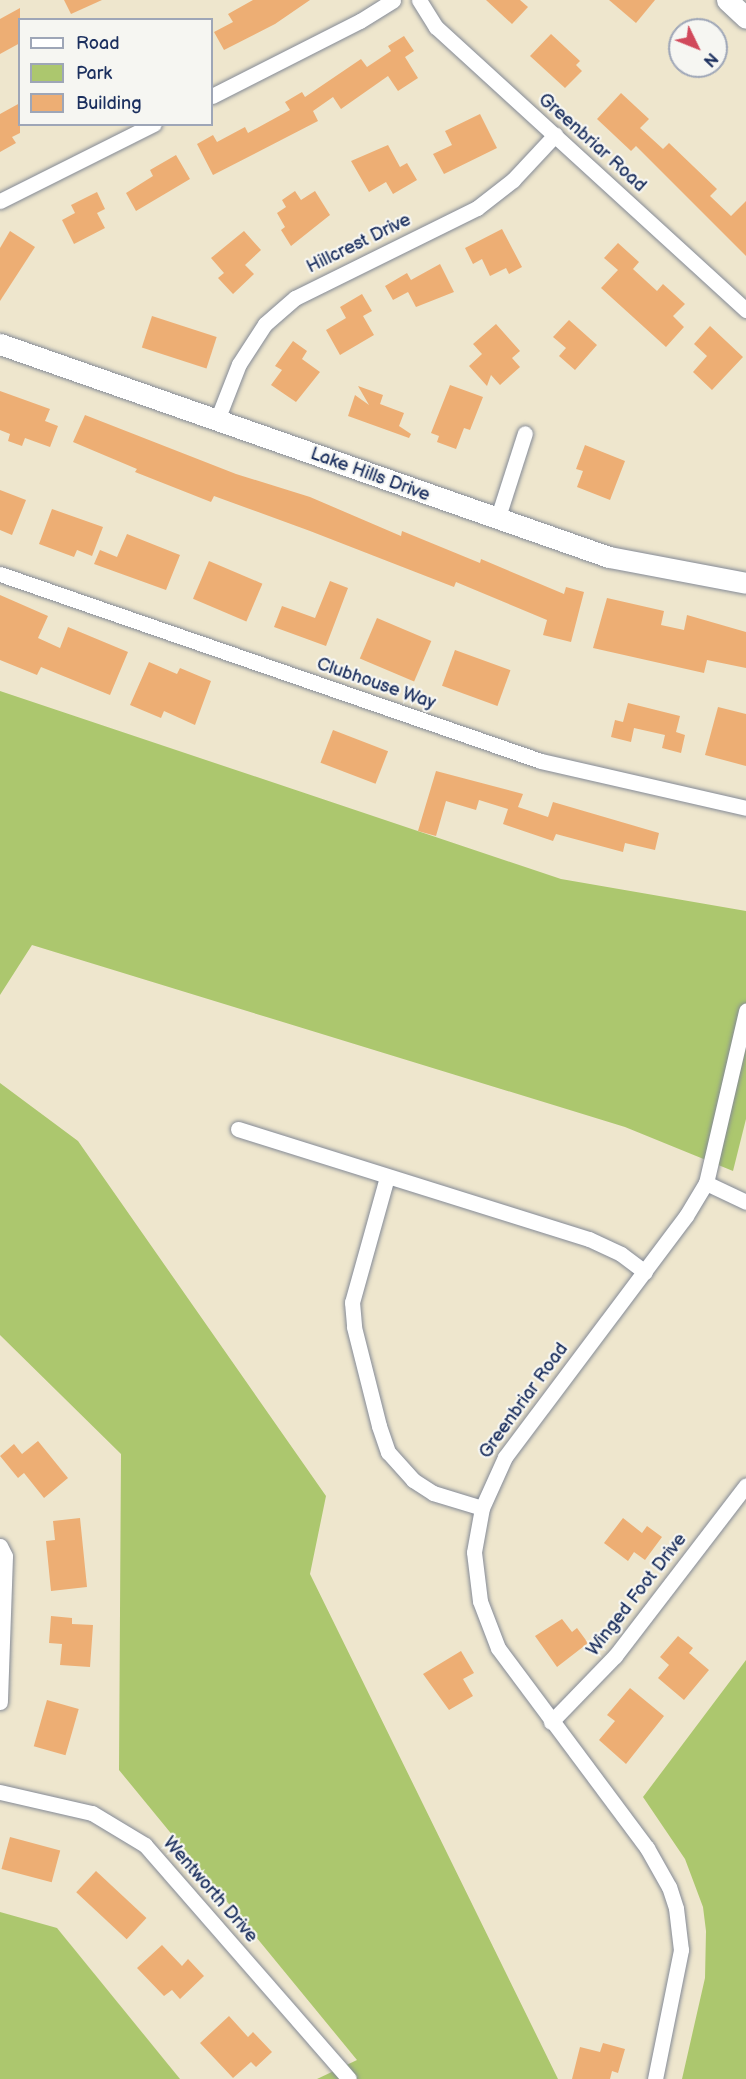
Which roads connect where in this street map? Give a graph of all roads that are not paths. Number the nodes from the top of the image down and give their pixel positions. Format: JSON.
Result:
{"nodes":[{"id":1,"x":393,"y":0,"type":"edge"},
{"id":2,"x":419,"y":0,"type":"edge"},
{"id":3,"x":213,"y":96,"type":"edge"},
{"id":4,"x":150,"y":126,"type":"edge"},
{"id":5,"x":555,"y":135,"type":"junction"},
{"id":6,"x":0,"y":201,"type":"edge"},
{"id":7,"x":746,"y":310,"type":"edge"},
{"id":8,"x":0,"y":344,"type":"edge"},
{"id":9,"x":217,"y":420,"type":"junction"},
{"id":10,"x":525,"y":433,"type":"dead end"},
{"id":11,"x":497,"y":520,"type":"junction"},
{"id":12,"x":0,"y":574,"type":"edge"},
{"id":13,"x":746,"y":583,"type":"edge"},
{"id":14,"x":746,"y":808,"type":"edge"},
{"id":15,"x":746,"y":1011,"type":"edge"},
{"id":16,"x":238,"y":1129,"type":"dead end"},
{"id":17,"x":387,"y":1176,"type":"junction"},
{"id":18,"x":706,"y":1183,"type":"junction"},
{"id":19,"x":746,"y":1202,"type":"edge"},
{"id":20,"x":645,"y":1272,"type":"junction"},
{"id":21,"x":746,"y":1485,"type":"edge"},
{"id":22,"x":482,"y":1508,"type":"junction"},
{"id":23,"x":0,"y":1546,"type":"edge"},
{"id":24,"x":0,"y":1702,"type":"edge"},
{"id":25,"x":551,"y":1722,"type":"junction"},
{"id":26,"x":0,"y":1792,"type":"edge"},
{"id":27,"x":349,"y":2079,"type":"edge"},
{"id":28,"x":655,"y":2079,"type":"edge"}],
"edges":[{"from":1,"to":3,"type":"street"},
{"from":2,"to":5,"type":"street","name":"Greenbriar Road"},
{"from":4,"to":6,"type":"street"},
{"from":5,"to":7,"type":"street","name":"Greenbriar Road"},
{"from":5,"to":9,"type":"street","name":"Hillcrest Drive"},
{"from":8,"to":9,"type":"street","name":"Lake Hills Drive"},
{"from":9,"to":11,"type":"street","name":"Lake Hills Drive"},
{"from":10,"to":11,"type":"street"},
{"from":11,"to":13,"type":"street","name":"Lake Hills Drive"},
{"from":12,"to":14,"type":"street","name":"Clubhouse Way"},
{"from":15,"to":18,"type":"street","name":"Greenbriar Road"},
{"from":16,"to":17,"type":"street"},
{"from":17,"to":20,"type":"street"},
{"from":17,"to":22,"type":"street"},
{"from":18,"to":19,"type":"street"},
{"from":18,"to":20,"type":"street","name":"Greenbriar Road"},
{"from":20,"to":22,"type":"street","name":"Greenbriar Road"},
{"from":21,"to":25,"type":"street","name":"Winged Foot Drive"},
{"from":22,"to":25,"type":"street","name":"Greenbriar Road"},
{"from":23,"to":24,"type":"street"},
{"from":25,"to":28,"type":"street","name":"Greenbriar Road"},
{"from":26,"to":27,"type":"street","name":"Wentworth Drive"}]}
